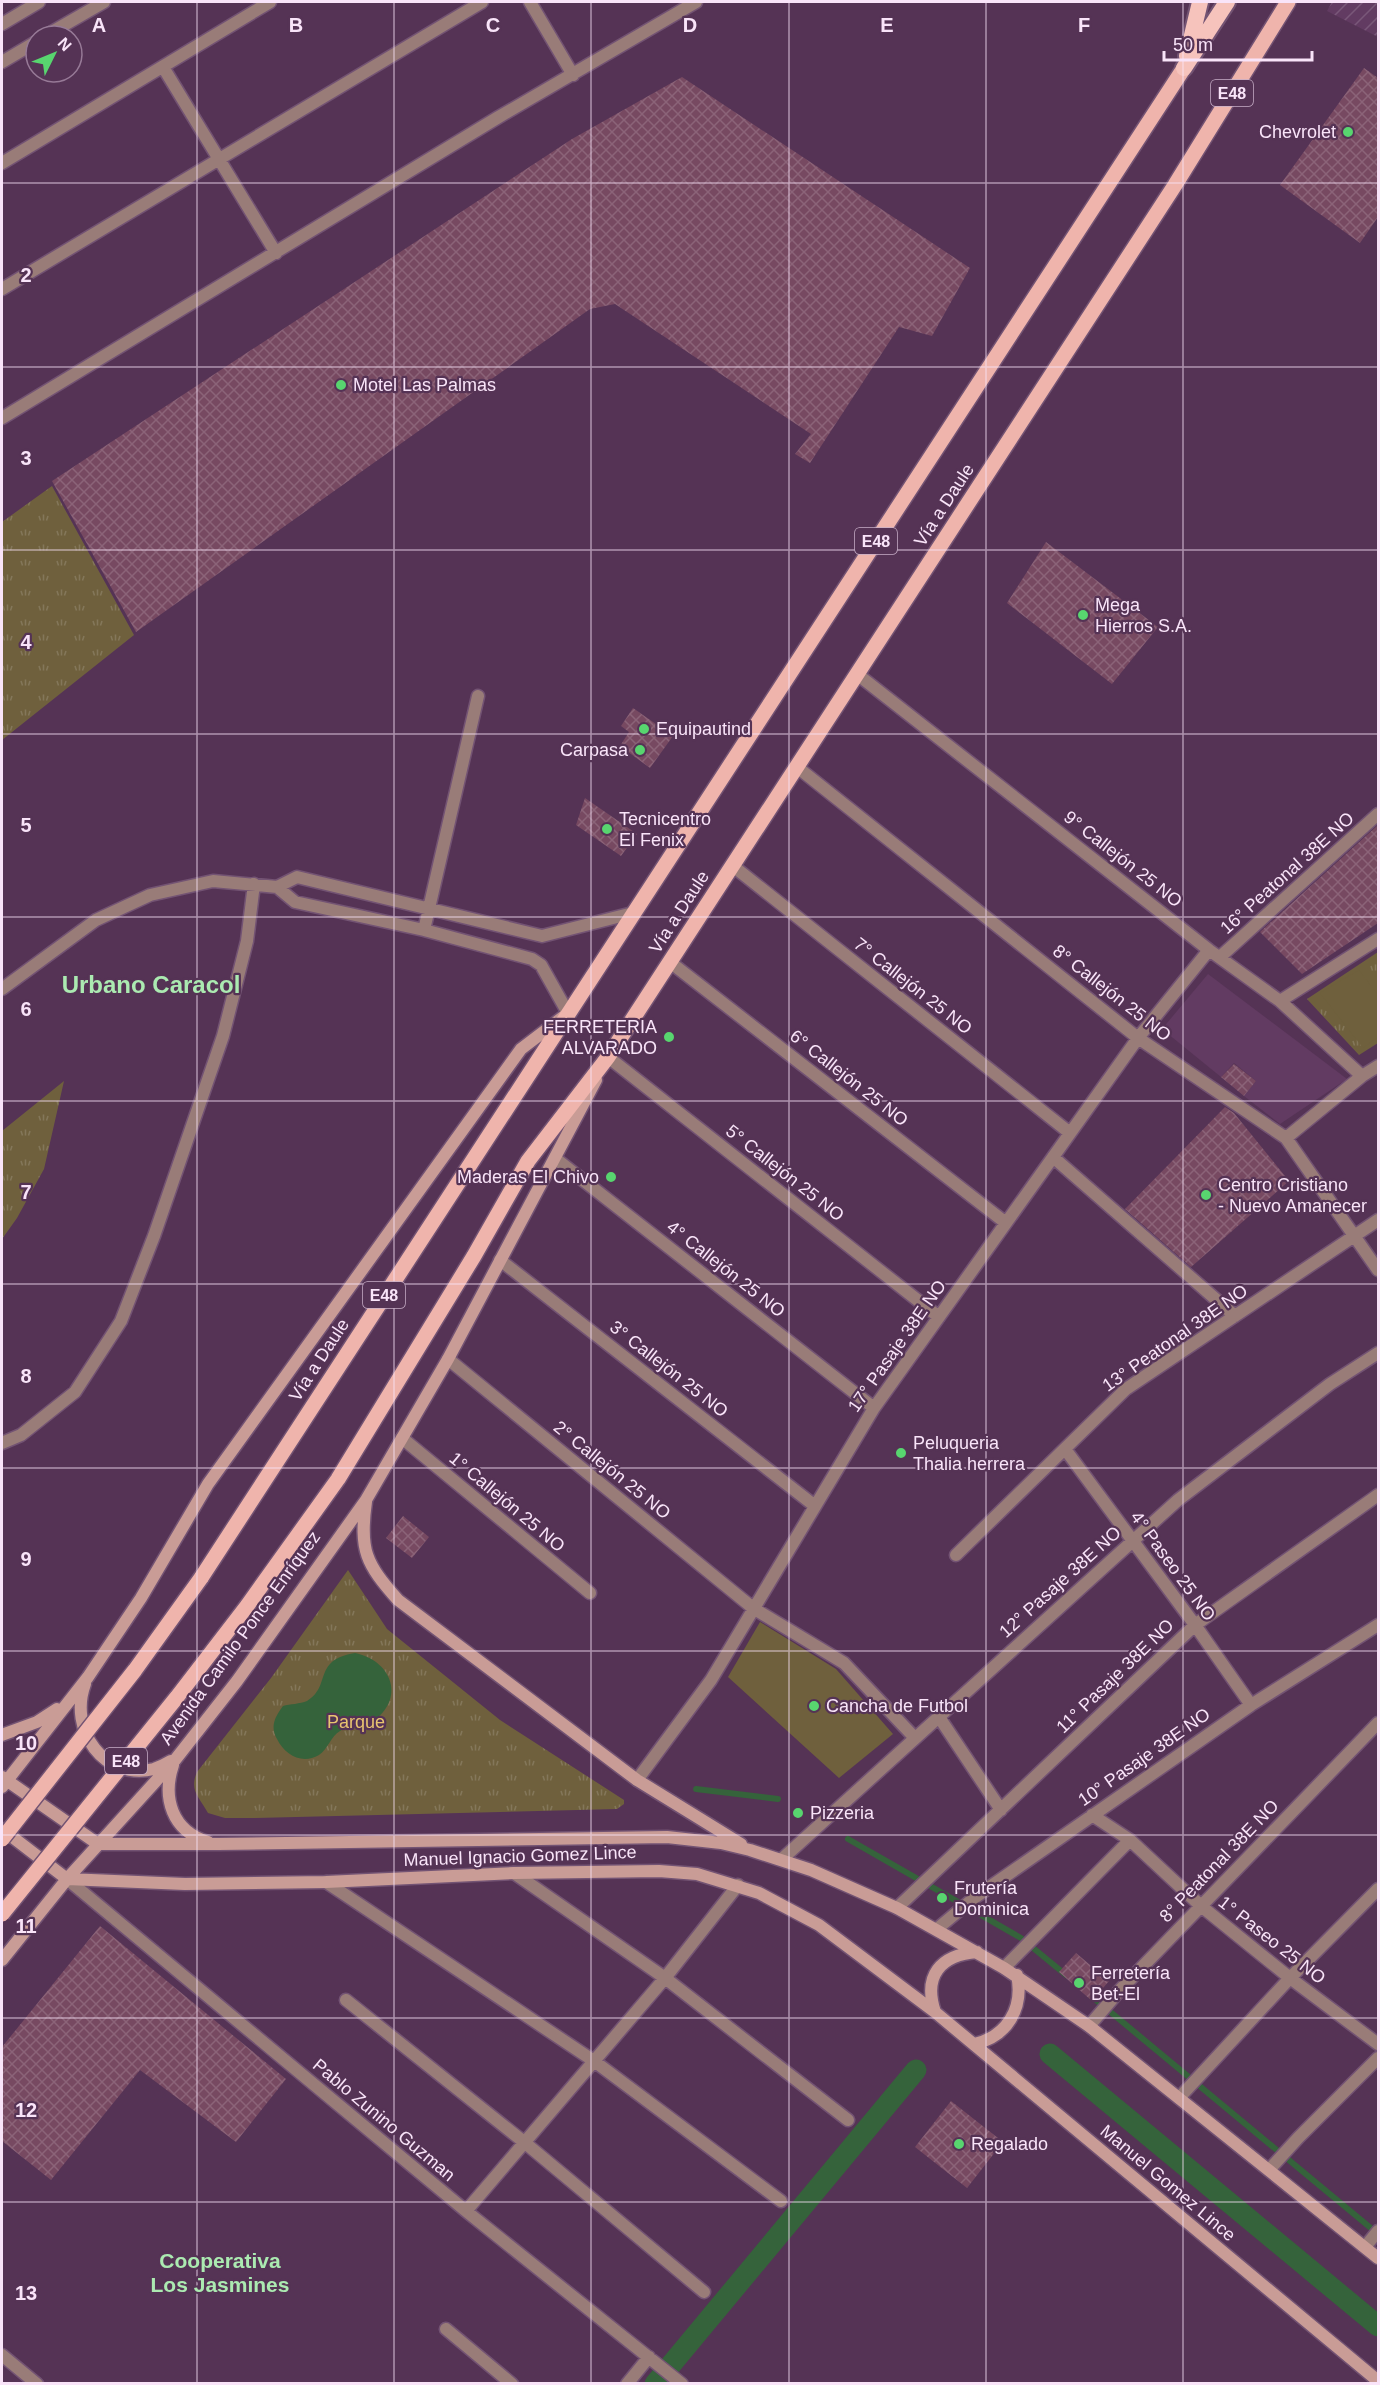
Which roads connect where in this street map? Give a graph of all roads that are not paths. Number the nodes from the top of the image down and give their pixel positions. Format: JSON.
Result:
{"nodes":[{"id":1,"x":39,"y":2,"type":"edge"},
{"id":2,"x":104,"y":2,"type":"edge"},
{"id":3,"x":270,"y":2,"type":"edge"},
{"id":4,"x":482,"y":2,"type":"edge"},
{"id":5,"x":530,"y":2,"type":"edge"},
{"id":6,"x":696,"y":2,"type":"edge"},
{"id":7,"x":1200,"y":2,"type":"edge"},
{"id":8,"x":1227,"y":2,"type":"edge"},
{"id":9,"x":1288,"y":2,"type":"edge"},
{"id":10,"x":2,"y":24,"type":"edge"},
{"id":11,"x":66,"y":24,"type":"edge"},
{"id":12,"x":24,"y":49,"type":"edge"},
{"id":13,"x":2,"y":62,"type":"edge"},
{"id":14,"x":163,"y":67,"type":"junction"},
{"id":15,"x":1184,"y":68,"type":"junction"},
{"id":16,"x":573,"y":75,"type":"junction"},
{"id":17,"x":219,"y":160,"type":"junction"},
{"id":18,"x":2,"y":162,"type":"edge"},
{"id":19,"x":276,"y":253,"type":"junction"},
{"id":20,"x":2,"y":289,"type":"edge"},
{"id":21,"x":2,"y":418,"type":"edge"},
{"id":22,"x":857,"y":674,"type":"junction"},
{"id":23,"x":478,"y":696,"type":"dead end"},
{"id":24,"x":797,"y":767,"type":"junction"},
{"id":25,"x":1378,"y":814,"type":"edge"},
{"id":26,"x":733,"y":866,"type":"junction"},
{"id":27,"x":254,"y":884,"type":"junction"},
{"id":28,"x":277,"y":886,"type":"junction"},
{"id":29,"x":429,"y":908,"type":"junction"},
{"id":30,"x":633,"y":913,"type":"junction"},
{"id":31,"x":424,"y":930,"type":"junction"},
{"id":32,"x":1378,"y":939,"type":"edge"},
{"id":33,"x":1209,"y":950,"type":"junction"},
{"id":34,"x":1220,"y":957,"type":"junction"},
{"id":35,"x":670,"y":962,"type":"junction"},
{"id":36,"x":2,"y":989,"type":"edge"},
{"id":37,"x":1280,"y":1001,"type":"junction"},
{"id":38,"x":568,"y":1013,"type":"junction"},
{"id":39,"x":1138,"y":1038,"type":"junction"},
{"id":40,"x":608,"y":1057,"type":"junction"},
{"id":41,"x":1378,"y":1066,"type":"edge"},
{"id":42,"x":1362,"y":1076,"type":"junction"},
{"id":43,"x":1070,"y":1133,"type":"junction"},
{"id":44,"x":1286,"y":1138,"type":"junction"},
{"id":45,"x":1053,"y":1157,"type":"junction"},
{"id":46,"x":556,"y":1159,"type":"junction"},
{"id":47,"x":1378,"y":1220,"type":"edge"},
{"id":48,"x":1006,"y":1223,"type":"junction"},
{"id":49,"x":1354,"y":1235,"type":"junction"},
{"id":50,"x":500,"y":1260,"type":"junction"},
{"id":51,"x":1378,"y":1270,"type":"edge"},
{"id":52,"x":1235,"y":1316,"type":"junction"},
{"id":53,"x":939,"y":1317,"type":"junction"},
{"id":54,"x":1378,"y":1353,"type":"edge"},
{"id":55,"x":448,"y":1359,"type":"junction"},
{"id":56,"x":874,"y":1408,"type":"junction"},
{"id":57,"x":402,"y":1438,"type":"junction"},
{"id":58,"x":2,"y":1443,"type":"edge"},
{"id":59,"x":1065,"y":1449,"type":"junction"},
{"id":60,"x":1378,"y":1495,"type":"edge"},
{"id":61,"x":366,"y":1500,"type":"junction"},
{"id":62,"x":815,"y":1506,"type":"junction"},
{"id":63,"x":1133,"y":1541,"type":"junction"},
{"id":64,"x":956,"y":1555,"type":"dead end"},
{"id":65,"x":590,"y":1593,"type":"dead end"},
{"id":66,"x":247,"y":1606,"type":"joint"},
{"id":67,"x":753,"y":1608,"type":"junction"},
{"id":68,"x":1195,"y":1625,"type":"junction"},
{"id":69,"x":1378,"y":1625,"type":"edge"},
{"id":70,"x":88,"y":1677,"type":"junction"},
{"id":71,"x":65,"y":1704,"type":"junction"},
{"id":72,"x":1251,"y":1705,"type":"junction"},
{"id":73,"x":939,"y":1717,"type":"junction"},
{"id":74,"x":1378,"y":1724,"type":"edge"},
{"id":75,"x":2,"y":1735,"type":"edge"},
{"id":76,"x":915,"y":1738,"type":"junction"},
{"id":77,"x":175,"y":1760,"type":"junction"},
{"id":78,"x":637,"y":1780,"type":"junction"},
{"id":79,"x":3,"y":1781,"type":"edge"},
{"id":80,"x":1001,"y":1810,"type":"junction"},
{"id":81,"x":1092,"y":1815,"type":"junction"},
{"id":82,"x":2,"y":1829,"type":"edge"},
{"id":83,"x":2,"y":1839,"type":"edge"},
{"id":84,"x":1130,"y":1840,"type":"junction"},
{"id":85,"x":98,"y":1844,"type":"junction"},
{"id":86,"x":218,"y":1844,"type":"junction"},
{"id":87,"x":750,"y":1850,"type":"junction"},
{"id":88,"x":782,"y":1859,"type":"junction"},
{"id":89,"x":514,"y":1873,"type":"junction"},
{"id":90,"x":67,"y":1879,"type":"junction"},
{"id":91,"x":326,"y":1882,"type":"junction"},
{"id":92,"x":738,"y":1886,"type":"junction"},
{"id":93,"x":1378,"y":1889,"type":"edge"},
{"id":94,"x":1201,"y":1906,"type":"junction"},
{"id":95,"x":897,"y":1908,"type":"junction"},
{"id":96,"x":2,"y":1914,"type":"edge"},
{"id":97,"x":937,"y":1929,"type":"junction"},
{"id":98,"x":977,"y":1952,"type":"junction"},
{"id":99,"x":2,"y":1960,"type":"edge"},
{"id":100,"x":1004,"y":1968,"type":"junction"},
{"id":101,"x":1017,"y":1976,"type":"junction"},
{"id":102,"x":665,"y":1978,"type":"junction"},
{"id":103,"x":1290,"y":1978,"type":"junction"},
{"id":104,"x":346,"y":2000,"type":"dead end"},
{"id":105,"x":935,"y":2012,"type":"junction"},
{"id":106,"x":1089,"y":2026,"type":"junction"},
{"id":107,"x":974,"y":2044,"type":"junction"},
{"id":108,"x":1378,"y":2044,"type":"edge"},
{"id":109,"x":1378,"y":2058,"type":"edge"},
{"id":110,"x":594,"y":2061,"type":"junction"},
{"id":111,"x":1179,"y":2098,"type":"junction"},
{"id":112,"x":848,"y":2121,"type":"dead end"},
{"id":113,"x":524,"y":2142,"type":"junction"},
{"id":114,"x":1269,"y":2170,"type":"junction"},
{"id":115,"x":781,"y":2201,"type":"dead end"},
{"id":116,"x":466,"y":2211,"type":"junction"},
{"id":117,"x":1378,"y":2231,"type":"edge"},
{"id":118,"x":1365,"y":2247,"type":"junction"},
{"id":119,"x":1378,"y":2258,"type":"edge"},
{"id":120,"x":704,"y":2292,"type":"dead end"},
{"id":121,"x":446,"y":2329,"type":"dead end"},
{"id":122,"x":2,"y":2355,"type":"edge"},
{"id":123,"x":652,"y":2360,"type":"junction"},
{"id":124,"x":1378,"y":2381,"type":"edge"},
{"id":125,"x":37,"y":2384,"type":"edge"},
{"id":126,"x":512,"y":2384,"type":"edge"},
{"id":127,"x":627,"y":2384,"type":"edge"},
{"id":128,"x":682,"y":2384,"type":"edge"}],
"edges":[{"from":1,"to":10,"type":"street"},
{"from":2,"to":11,"type":"street"},
{"from":3,"to":14,"type":"street"},
{"from":4,"to":17,"type":"street"},
{"from":5,"to":16,"type":"street"},
{"from":6,"to":16,"type":"street"},
{"from":7,"to":15,"type":"highway"},
{"from":8,"to":15,"type":"highway","name":"Vía a Daule","number":"E48"},
{"from":9,"to":22,"type":"main road","name":"Vía a Daule","number":"E48"},
{"from":12,"to":13,"type":"street"},
{"from":14,"to":17,"type":"street"},
{"from":14,"to":18,"type":"street"},
{"from":15,"to":30,"type":"main road","name":"Vía a Daule","number":"E48"},
{"from":16,"to":19,"type":"street"},
{"from":17,"to":19,"type":"street"},
{"from":17,"to":20,"type":"street"},
{"from":19,"to":21,"type":"street"},
{"from":22,"to":24,"type":"main road","name":"Vía a Daule","number":"E48"},
{"from":22,"to":33,"type":"street","name":"9° Callejón 25 NO"},
{"from":23,"to":29,"type":"street"},
{"from":24,"to":26,"type":"main road","name":"Vía a Daule","number":"E48"},
{"from":24,"to":39,"type":"street","name":"8° Callejón 25 NO"},
{"from":25,"to":34,"type":"street","name":"16° Peatonal 38E NO"},
{"from":26,"to":35,"type":"main road","name":"Vía a Daule","number":"E48"},
{"from":26,"to":43,"type":"street","name":"7° Callejón 25 NO"},
{"from":27,"to":28,"type":"street"},
{"from":27,"to":36,"type":"street"},
{"from":27,"to":58,"type":"street"},
{"from":28,"to":29,"type":"street"},
{"from":28,"to":31,"type":"street"},
{"from":29,"to":30,"type":"street"},
{"from":29,"to":31,"type":"street"},
{"from":30,"to":38,"type":"main road","name":"Vía a Daule","number":"E48"},
{"from":31,"to":38,"type":"street"},
{"from":32,"to":37,"type":"street"},
{"from":33,"to":34,"type":"street","name":"9° Callejón 25 NO"},
{"from":33,"to":39,"type":"street","name":"17° Pasaje 38E NO"},
{"from":34,"to":37,"type":"street","name":"9° Callejón 25 NO"},
{"from":35,"to":40,"type":"main road","name":"Vía a Daule","number":"E48"},
{"from":35,"to":48,"type":"street","name":"6° Callejón 25 NO"},
{"from":37,"to":42,"type":"street","name":"9° Callejón 25 NO"},
{"from":38,"to":70,"type":"main road","name":"Vía a Daule","number":"E48"},
{"from":38,"to":83,"type":"main road","name":"Vía a Daule","number":"E48","bridge":true},
{"from":39,"to":43,"type":"street","name":"17° Pasaje 38E NO"},
{"from":39,"to":44,"type":"street","name":"8° Callejón 25 NO"},
{"from":40,"to":46,"type":"main road","name":"Vía a Daule","number":"E48"},
{"from":40,"to":53,"type":"street","name":"5° Callejón 25 NO"},
{"from":40,"to":66,"type":"main road","name":"Vía a Daule","number":"E48"},
{"from":41,"to":42,"type":"street"},
{"from":42,"to":44,"type":"street"},
{"from":43,"to":45,"type":"street","name":"17° Pasaje 38E NO"},
{"from":44,"to":49,"type":"street","name":"8° Callejón 25 NO"},
{"from":45,"to":48,"type":"street","name":"17° Pasaje 38E NO"},
{"from":45,"to":52,"type":"street"},
{"from":46,"to":50,"type":"main road","name":"Vía a Daule","number":"E48"},
{"from":46,"to":56,"type":"street","name":"4° Callejón 25 NO"},
{"from":47,"to":49,"type":"street","name":"13° Peatonal 38E NO"},
{"from":48,"to":53,"type":"street","name":"17° Pasaje 38E NO"},
{"from":49,"to":51,"type":"street","name":"8° Callejón 25 NO"},
{"from":49,"to":52,"type":"street","name":"13° Peatonal 38E NO"},
{"from":50,"to":55,"type":"main road","name":"Vía a Daule","number":"E48"},
{"from":50,"to":62,"type":"street","name":"3° Callejón 25 NO"},
{"from":52,"to":59,"type":"street","name":"13° Peatonal 38E NO"},
{"from":53,"to":56,"type":"street","name":"17° Pasaje 38E NO"},
{"from":54,"to":63,"type":"street","name":"12° Pasaje 38E NO"},
{"from":55,"to":57,"type":"main road","name":"Vía a Daule","number":"E48"},
{"from":55,"to":67,"type":"street","name":"2° Callejón 25 NO"},
{"from":56,"to":62,"type":"street","name":"17° Pasaje 38E NO"},
{"from":57,"to":61,"type":"main road","name":"Vía a Daule","number":"E48"},
{"from":57,"to":65,"type":"street","name":"1° Callejón 25 NO"},
{"from":59,"to":63,"type":"street","name":"4° Paseo 25 NO"},
{"from":59,"to":64,"type":"street","name":"13° Peatonal 38E NO"},
{"from":60,"to":68,"type":"street","name":"11° Pasaje 38E NO"},
{"from":61,"to":77,"type":"main road","name":"Avenida Camilo Ponce Enríquez","number":"E48"},
{"from":61,"to":78,"type":"main road"},
{"from":62,"to":67,"type":"street","name":"17° Pasaje 38E NO"},
{"from":63,"to":68,"type":"street","name":"4° Paseo 25 NO"},
{"from":63,"to":73,"type":"street","name":"12° Pasaje 38E NO"},
{"from":66,"to":96,"type":"main road","name":"Avenida Camilo Ponce Enríquez","number":"E48","bridge":true},
{"from":67,"to":76,"type":"street","name":"2° Callejón 25 NO"},
{"from":67,"to":78,"type":"street","name":"17° Pasaje 38E NO"},
{"from":68,"to":72,"type":"street","name":"4° Paseo 25 NO"},
{"from":68,"to":80,"type":"street","name":"11° Pasaje 38E NO"},
{"from":69,"to":72,"type":"street","name":"10° Pasaje 38E NO"},
{"from":70,"to":71,"type":"main road","number":"E48"},
{"from":70,"to":77,"type":"main road"},
{"from":71,"to":75,"type":"main road"},
{"from":71,"to":79,"type":"main road","number":"E48"},
{"from":72,"to":81,"type":"street","name":"10° Pasaje 38E NO"},
{"from":73,"to":76,"type":"street","name":"12° Pasaje 38E NO"},
{"from":73,"to":80,"type":"street"},
{"from":74,"to":94,"type":"street","name":"8° Peatonal 38E NO"},
{"from":76,"to":88,"type":"street","name":"12° Pasaje 38E NO"},
{"from":77,"to":85,"type":"main road","name":"Avenida Camilo Ponce Enríquez","number":"E48"},
{"from":77,"to":86,"type":"main road"},
{"from":78,"to":87,"type":"main road"},
{"from":79,"to":85,"type":"main road"},
{"from":80,"to":95,"type":"street","name":"11° Pasaje 38E NO"},
{"from":81,"to":84,"type":"street","name":"1° Paseo 25 NO"},
{"from":81,"to":97,"type":"street","name":"10° Pasaje 38E NO"},
{"from":82,"to":90,"type":"main road"},
{"from":84,"to":94,"type":"street","name":"1° Paseo 25 NO"},
{"from":84,"to":100,"type":"street"},
{"from":85,"to":86,"type":"main road","name":"Manuel Ignacio Gomez Lince"},
{"from":85,"to":90,"type":"main road","name":"Avenida Camilo Ponce Enríquez","number":"E48"},
{"from":86,"to":87,"type":"main road","name":"Manuel Ignacio Gomez Lince"},
{"from":87,"to":88,"type":"main road","name":"Manuel Ignacio Gomez Lince"},
{"from":88,"to":95,"type":"main road","name":"Manuel Ignacio Gomez Lince"},
{"from":89,"to":91,"type":"main road","name":"Manuel Ignacio Gomez Lince"},
{"from":89,"to":92,"type":"main road","name":"Manuel Ignacio Gomez Lince"},
{"from":89,"to":102,"type":"street"},
{"from":90,"to":91,"type":"main road","name":"Manuel Ignacio Gomez Lince"},
{"from":90,"to":99,"type":"main road","name":"Avenida Camilo Ponce Enríquez","number":"E48"},
{"from":90,"to":116,"type":"street","name":"Pablo Zunino Guzman"},
{"from":91,"to":110,"type":"street"},
{"from":92,"to":102,"type":"street"},
{"from":92,"to":105,"type":"main road","name":"Manuel Ignacio Gomez Lince"},
{"from":93,"to":103,"type":"street"},
{"from":94,"to":103,"type":"street","name":"1° Paseo 25 NO"},
{"from":94,"to":106,"type":"street","name":"8° Peatonal 38E NO"},
{"from":95,"to":97,"type":"main road","name":"Manuel Ignacio Gomez Lince"},
{"from":97,"to":98,"type":"main road","name":"Manuel Ignacio Gomez Lince"},
{"from":98,"to":100,"type":"main road"},
{"from":98,"to":105,"type":"main road"},
{"from":100,"to":101,"type":"main road"},
{"from":101,"to":106,"type":"main road"},
{"from":101,"to":107,"type":"main road"},
{"from":102,"to":110,"type":"street"},
{"from":102,"to":112,"type":"street"},
{"from":103,"to":108,"type":"street","name":"1° Paseo 25 NO"},
{"from":103,"to":111,"type":"street"},
{"from":104,"to":113,"type":"street"},
{"from":105,"to":107,"type":"main road","name":"Manuel Gomez Lince"},
{"from":106,"to":111,"type":"main road"},
{"from":107,"to":124,"type":"main road","name":"Manuel Gomez Lince"},
{"from":109,"to":114,"type":"street"},
{"from":110,"to":113,"type":"street"},
{"from":110,"to":115,"type":"street"},
{"from":111,"to":114,"type":"main road"},
{"from":113,"to":116,"type":"street"},
{"from":113,"to":120,"type":"street"},
{"from":114,"to":118,"type":"main road"},
{"from":116,"to":123,"type":"street","name":"Pablo Zunino Guzman"},
{"from":117,"to":118,"type":"street"},
{"from":118,"to":119,"type":"main road"},
{"from":121,"to":126,"type":"street"},
{"from":122,"to":125,"type":"street"},
{"from":123,"to":127,"type":"street"},
{"from":123,"to":128,"type":"street","name":"Pablo Zunino Guzman"}]}
